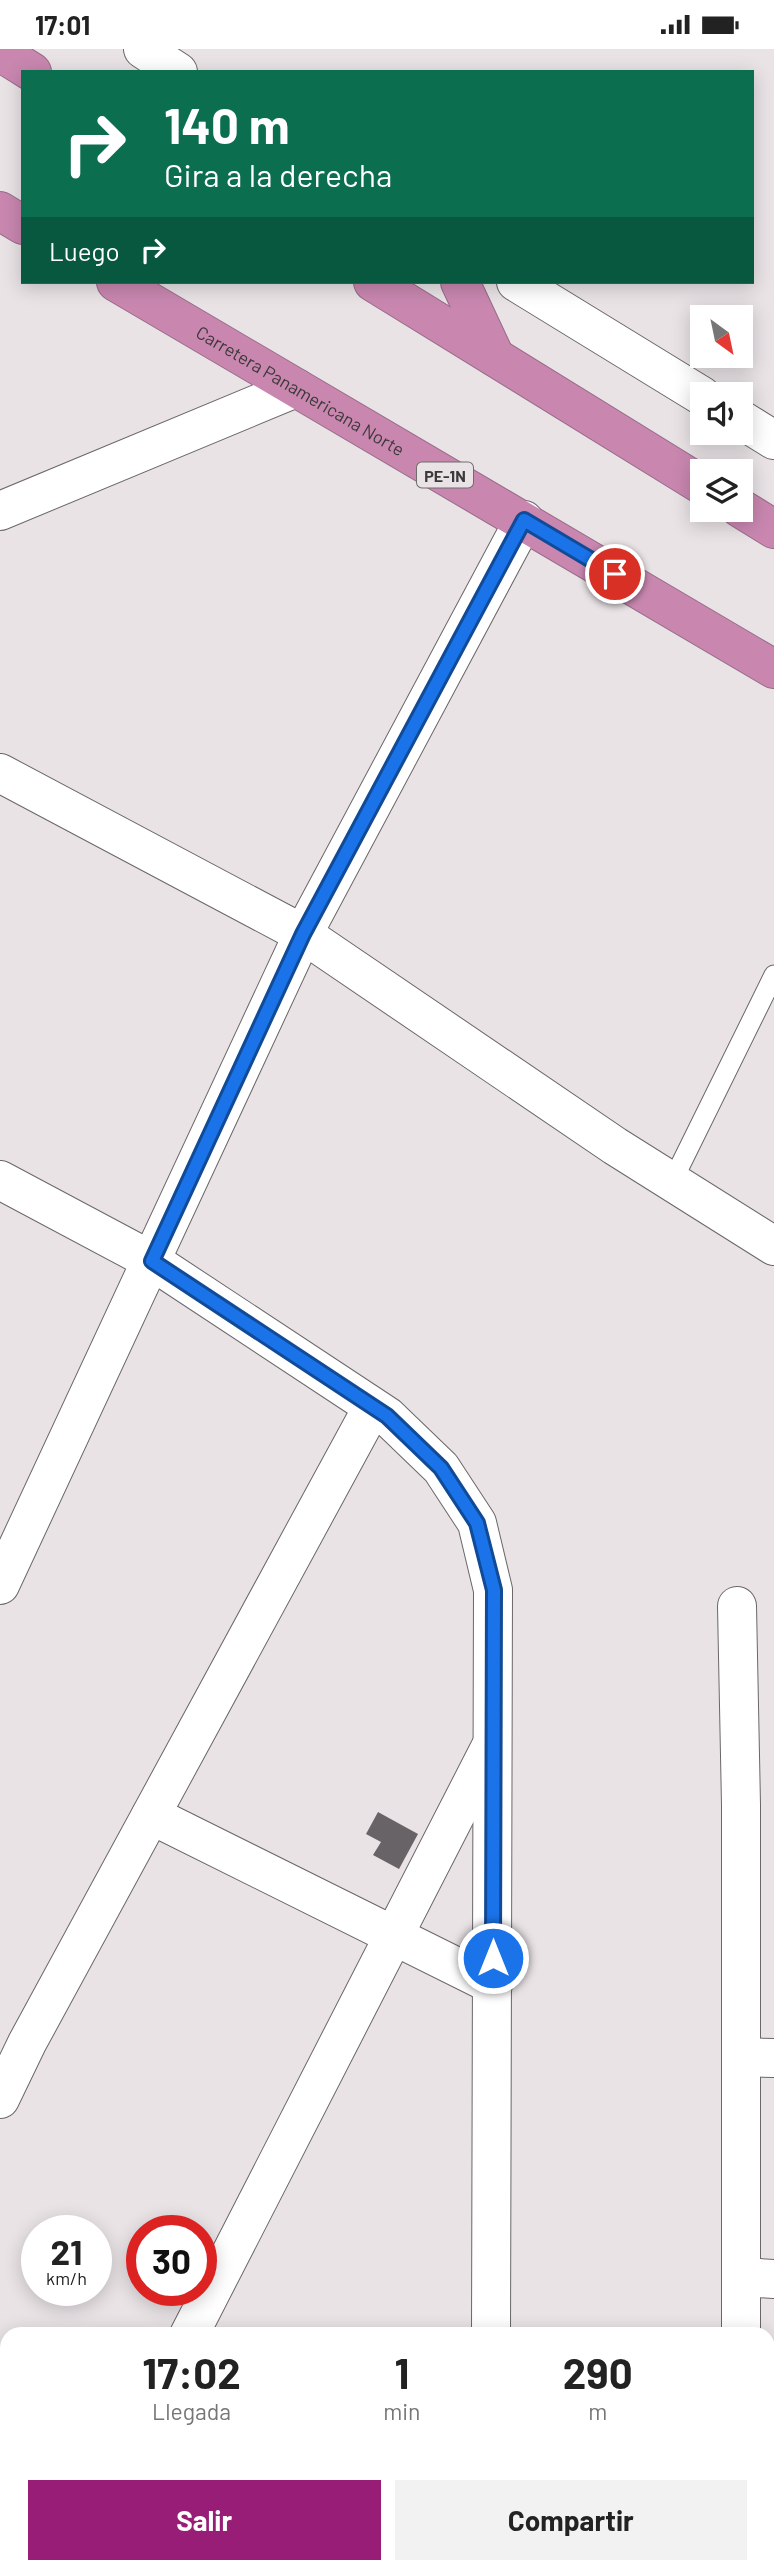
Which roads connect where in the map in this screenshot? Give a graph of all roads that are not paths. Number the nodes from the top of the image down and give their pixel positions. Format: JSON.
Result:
{"nodes":[{"id":1,"x":143,"y":49,"type":"edge"},
{"id":2,"x":0,"y":52,"type":"edge"},
{"id":3,"x":29,"y":70,"type":"edge"},
{"id":4,"x":175,"y":70,"type":"edge"},
{"id":5,"x":0,"y":211,"type":"edge"},
{"id":6,"x":21,"y":224,"type":"edge"},
{"id":7,"x":119,"y":284,"type":"edge"},
{"id":8,"x":376,"y":284,"type":"edge"},
{"id":9,"x":461,"y":284,"type":"edge"},
{"id":10,"x":519,"y":284,"type":"edge"},
{"id":11,"x":495,"y":357,"type":"junction"},
{"id":12,"x":296,"y":388,"type":"junction"},
{"id":13,"x":690,"y":389,"type":"edge"},
{"id":14,"x":753,"y":427,"type":"edge"},
{"id":15,"x":774,"y":440,"type":"edge"},
{"id":16,"x":690,"y":478,"type":"edge"},
{"id":17,"x":0,"y":510,"type":"edge"},
{"id":18,"x":753,"y":516,"type":"edge"},
{"id":19,"x":524,"y":520,"type":"junction"},
{"id":20,"x":774,"y":529,"type":"edge"},
{"id":21,"x":774,"y":669,"type":"edge"},
{"id":22,"x":0,"y":773,"type":"edge"},
{"id":23,"x":303,"y":934,"type":"junction"},
{"id":24,"x":774,"y":975,"type":"edge"},
{"id":25,"x":0,"y":1179,"type":"edge"},
{"id":26,"x":672,"y":1182,"type":"junction"},
{"id":27,"x":774,"y":1246,"type":"edge"},
{"id":28,"x":152,"y":1261,"type":"junction"},
{"id":29,"x":372,"y":1408,"type":"junction"},
{"id":30,"x":0,"y":1585,"type":"edge"},
{"id":31,"x":737,"y":1606,"type":"dead end"},
{"id":32,"x":493,"y":1743,"type":"junction"},
{"id":33,"x":758,"y":1805,"type":"edge"},
{"id":34,"x":151,"y":1815,"type":"junction"},
{"id":35,"x":393,"y":1937,"type":"junction"},
{"id":36,"x":492,"y":1985,"type":"junction"},
{"id":37,"x":758,"y":2057,"type":"edge"},
{"id":38,"x":0,"y":2099,"type":"edge"},
{"id":39,"x":757,"y":2278,"type":"edge"},
{"id":40,"x":193,"y":2327,"type":"edge"},
{"id":41,"x":491,"y":2327,"type":"edge"},
{"id":42,"x":743,"y":2327,"type":"edge"}],
"edges":[{"from":1,"to":4,"type":"street"},
{"from":2,"to":3,"type":"highway"},
{"from":5,"to":6,"type":"highway"},
{"from":7,"to":12,"type":"highway","name":"Carretera Panamericana Norte","number":"PE-1N"},
{"from":8,"to":11,"type":"highway"},
{"from":9,"to":11,"type":"highway"},
{"from":10,"to":13,"type":"street"},
{"from":11,"to":16,"type":"highway"},
{"from":12,"to":17,"type":"street"},
{"from":12,"to":19,"type":"highway","name":"Carretera Panamericana Norte","number":"PE-1N"},
{"from":14,"to":15,"type":"street"},
{"from":18,"to":20,"type":"highway"},
{"from":19,"to":21,"type":"highway","name":"Carretera Panamericana Norte","number":"PE-1N"},
{"from":19,"to":23,"type":"street"},
{"from":22,"to":23,"type":"street"},
{"from":23,"to":26,"type":"street"},
{"from":23,"to":28,"type":"street"},
{"from":24,"to":26,"type":"lane"},
{"from":25,"to":28,"type":"street"},
{"from":26,"to":27,"type":"street"},
{"from":28,"to":29,"type":"street"},
{"from":28,"to":30,"type":"street"},
{"from":29,"to":32,"type":"street"},
{"from":29,"to":34,"type":"street"},
{"from":31,"to":33,"type":"street"},
{"from":32,"to":35,"type":"street"},
{"from":32,"to":36,"type":"street"},
{"from":33,"to":37,"type":"street"},
{"from":34,"to":35,"type":"street"},
{"from":34,"to":38,"type":"street"},
{"from":35,"to":36,"type":"street"},
{"from":35,"to":40,"type":"street"},
{"from":36,"to":41,"type":"street"},
{"from":37,"to":39,"type":"street"},
{"from":39,"to":42,"type":"street"}]}
